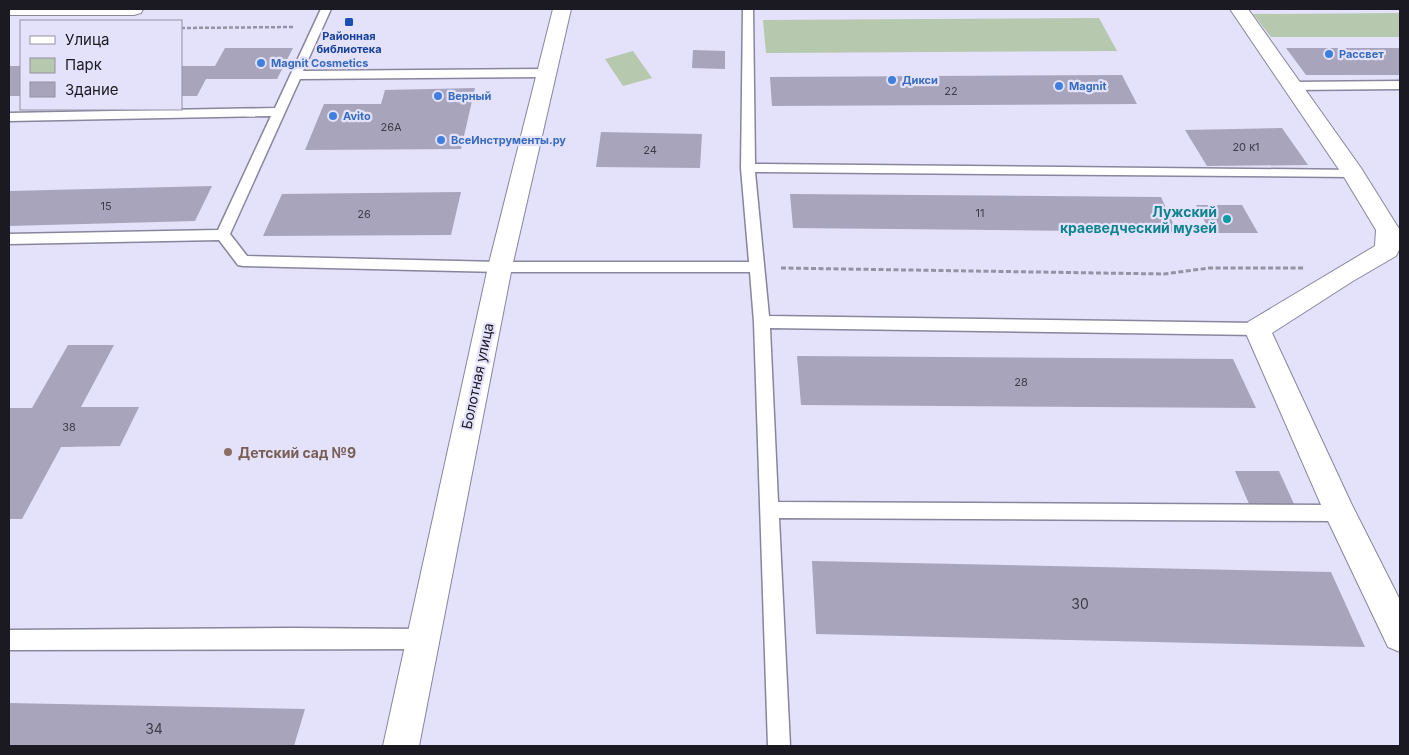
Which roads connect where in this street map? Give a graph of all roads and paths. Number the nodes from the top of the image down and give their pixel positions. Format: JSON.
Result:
{"nodes":[{"id":1,"x":9,"y":9,"type":"edge"},
{"id":2,"x":134,"y":9,"type":"edge"},
{"id":3,"x":326,"y":9,"type":"edge"},
{"id":4,"x":562,"y":9,"type":"edge"},
{"id":5,"x":748,"y":9,"type":"edge"},
{"id":6,"x":1239,"y":9,"type":"edge"},
{"id":7,"x":317,"y":27,"type":"junction"},
{"id":8,"x":182,"y":28,"type":"edge"},
{"id":9,"x":547,"y":73,"type":"junction"},
{"id":10,"x":296,"y":75,"type":"junction"},
{"id":11,"x":1400,"y":85,"type":"edge"},
{"id":12,"x":1292,"y":86,"type":"junction"},
{"id":13,"x":280,"y":112,"type":"junction"},
{"id":14,"x":9,"y":117,"type":"edge"},
{"id":15,"x":748,"y":168,"type":"junction"},
{"id":16,"x":1353,"y":173,"type":"junction"},
{"id":17,"x":223,"y":235,"type":"junction"},
{"id":18,"x":9,"y":239,"type":"edge"},
{"id":19,"x":1394,"y":251,"type":"edge"},
{"id":20,"x":500,"y":267,"type":"junction"},
{"id":21,"x":756,"y":267,"type":"junction"},
{"id":22,"x":1344,"y":274,"type":"junction"},
{"id":23,"x":762,"y":322,"type":"junction"},
{"id":24,"x":1257,"y":329,"type":"junction"},
{"id":25,"x":770,"y":510,"type":"junction"},
{"id":26,"x":1340,"y":513,"type":"junction"},
{"id":27,"x":1400,"y":635,"type":"edge"},
{"id":28,"x":422,"y":639,"type":"junction"},
{"id":29,"x":9,"y":640,"type":"edge"},
{"id":30,"x":401,"y":746,"type":"edge"},
{"id":31,"x":779,"y":746,"type":"edge"}],
"edges":[{"from":1,"to":2,"type":"street"},
{"from":3,"to":7,"type":"lane"},
{"from":4,"to":9,"type":"street","name":"Болотная улица"},
{"from":5,"to":15,"type":"lane"},
{"from":6,"to":12,"type":"street"},
{"from":7,"to":8,"type":"path"},
{"from":7,"to":10,"type":"lane"},
{"from":9,"to":10,"type":"lane"},
{"from":9,"to":20,"type":"street","name":"Болотная улица"},
{"from":10,"to":13,"type":"lane"},
{"from":11,"to":12,"type":"lane"},
{"from":12,"to":16,"type":"street"},
{"from":13,"to":14,"type":"lane"},
{"from":13,"to":17,"type":"lane"},
{"from":15,"to":16,"type":"lane"},
{"from":15,"to":21,"type":"lane"},
{"from":16,"to":19,"type":"street"},
{"from":17,"to":18,"type":"lane"},
{"from":17,"to":20,"type":"lane"},
{"from":19,"to":22,"type":"street"},
{"from":20,"to":21,"type":"lane"},
{"from":20,"to":28,"type":"street","name":"Болотная улица"},
{"from":21,"to":22,"type":"path"},
{"from":21,"to":23,"type":"lane"},
{"from":22,"to":24,"type":"street"},
{"from":23,"to":24,"type":"lane"},
{"from":23,"to":25,"type":"lane"},
{"from":24,"to":26,"type":"street"},
{"from":25,"to":26,"type":"lane"},
{"from":25,"to":31,"type":"lane"},
{"from":26,"to":27,"type":"street"},
{"from":28,"to":29,"type":"lane"},
{"from":28,"to":30,"type":"street","name":"Болотная улица"}]}
